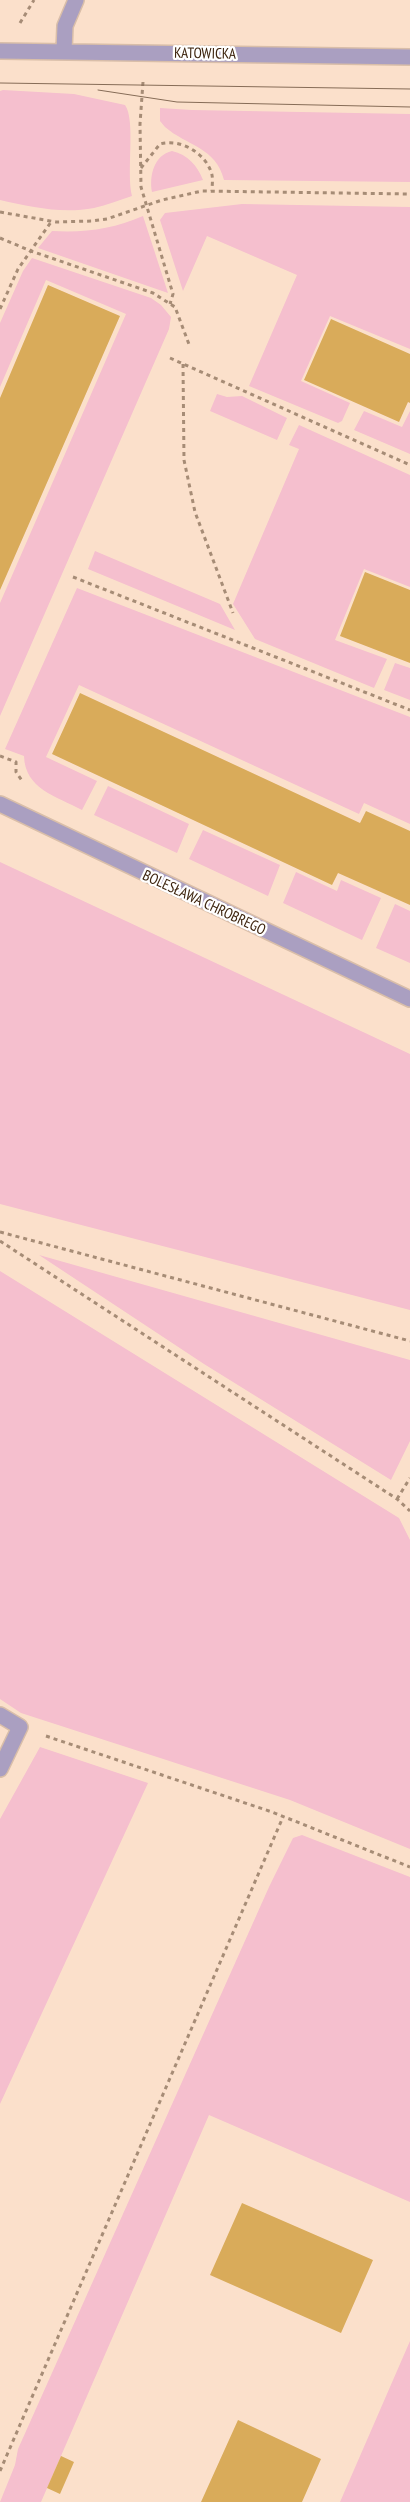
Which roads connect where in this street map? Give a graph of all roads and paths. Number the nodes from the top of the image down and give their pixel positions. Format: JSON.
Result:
{"nodes":[{"id":1,"x":34,"y":0,"type":"edge"},
{"id":2,"x":74,"y":1,"type":"edge"},
{"id":3,"x":10,"y":23,"type":"dead end"},
{"id":4,"x":64,"y":51,"type":"junction"},
{"id":5,"x":0,"y":52,"type":"edge"},
{"id":6,"x":144,"y":52,"type":"junction"},
{"id":7,"x":410,"y":57,"type":"edge"},
{"id":8,"x":140,"y":168,"type":"junction"},
{"id":9,"x":212,"y":191,"type":"junction"},
{"id":10,"x":410,"y":194,"type":"edge"},
{"id":11,"x":147,"y":206,"type":"junction"},
{"id":12,"x":0,"y":212,"type":"edge"},
{"id":13,"x":52,"y":222,"type":"junction"},
{"id":14,"x":0,"y":238,"type":"edge"},
{"id":15,"x":31,"y":251,"type":"junction"},
{"id":16,"x":170,"y":304,"type":"junction"},
{"id":17,"x":0,"y":309,"type":"edge"},
{"id":18,"x":190,"y":347,"type":"dead end"},
{"id":19,"x":170,"y":358,"type":"dead end"},
{"id":20,"x":183,"y":364,"type":"junction"},
{"id":21,"x":410,"y":464,"type":"edge"},
{"id":22,"x":73,"y":578,"type":"dead end"},
{"id":23,"x":233,"y":613,"type":"dead end"},
{"id":24,"x":410,"y":710,"type":"edge"},
{"id":25,"x":0,"y":804,"type":"edge"},
{"id":26,"x":410,"y":1000,"type":"edge"},
{"id":27,"x":0,"y":1232,"type":"edge"},
{"id":28,"x":0,"y":1241,"type":"edge"},
{"id":29,"x":410,"y":1341,"type":"edge"},
{"id":30,"x":410,"y":1478,"type":"edge"},
{"id":31,"x":397,"y":1499,"type":"junction"},
{"id":32,"x":410,"y":1511,"type":"edge"},
{"id":33,"x":0,"y":1715,"type":"edge"},
{"id":34,"x":20,"y":1727,"type":"junction"},
{"id":35,"x":0,"y":1769,"type":"edge"},
{"id":36,"x":284,"y":1817,"type":"junction"},
{"id":37,"x":410,"y":1867,"type":"edge"},
{"id":38,"x":0,"y":2471,"type":"edge"}],
"edges":[{"from":1,"to":3,"type":"path"},
{"from":2,"to":4,"type":"street"},
{"from":4,"to":5,"type":"street","name":"KATOWICKA"},
{"from":4,"to":6,"type":"street","name":"KATOWICKA"},
{"from":6,"to":7,"type":"street","name":"KATOWICKA"},
{"from":6,"to":8,"type":"path"},
{"from":8,"to":9,"type":"path"},
{"from":8,"to":11,"type":"path"},
{"from":9,"to":10,"type":"path"},
{"from":9,"to":11,"type":"path"},
{"from":11,"to":13,"type":"path"},
{"from":11,"to":16,"type":"path"},
{"from":12,"to":13,"type":"path"},
{"from":13,"to":15,"type":"path"},
{"from":14,"to":15,"type":"path"},
{"from":15,"to":16,"type":"path"},
{"from":15,"to":17,"type":"path"},
{"from":16,"to":18,"type":"path"},
{"from":19,"to":20,"type":"path"},
{"from":20,"to":21,"type":"path"},
{"from":20,"to":23,"type":"path"},
{"from":22,"to":24,"type":"path"},
{"from":25,"to":26,"type":"street","name":"BOLESŁAWA CHROBREGO"},
{"from":27,"to":29,"type":"path"},
{"from":28,"to":31,"type":"path"},
{"from":30,"to":31,"type":"path"},
{"from":31,"to":32,"type":"path"},
{"from":33,"to":34,"type":"street"},
{"from":34,"to":35,"type":"street"},
{"from":34,"to":36,"type":"path"},
{"from":36,"to":37,"type":"path"},
{"from":36,"to":38,"type":"path"}]}
